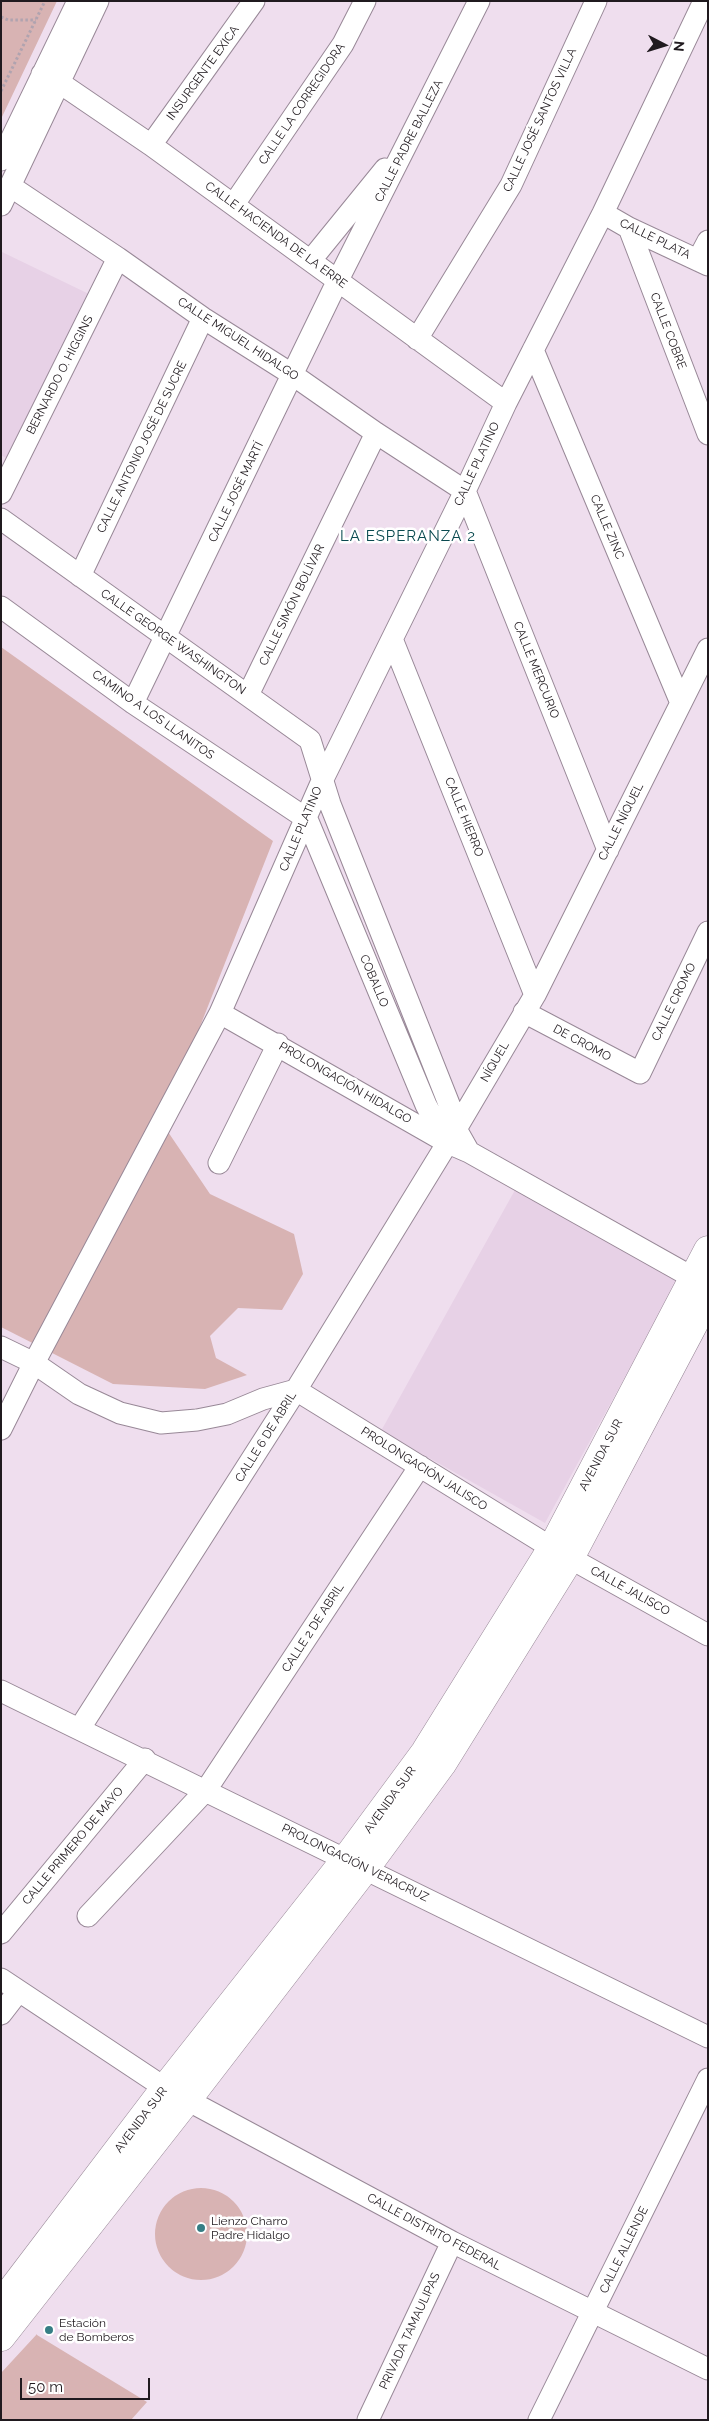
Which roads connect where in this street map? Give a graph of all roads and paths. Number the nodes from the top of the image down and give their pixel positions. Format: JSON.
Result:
{"nodes":[{"id":1,"x":45,"y":1,"type":"edge"},
{"id":2,"x":254,"y":1,"type":"edge"},
{"id":3,"x":366,"y":1,"type":"edge"},
{"id":4,"x":479,"y":1,"type":"edge"},
{"id":5,"x":596,"y":1,"type":"edge"},
{"id":6,"x":704,"y":1,"type":"edge"},
{"id":7,"x":92,"y":4,"type":"edge"},
{"id":8,"x":1,"y":18,"type":"edge"},
{"id":9,"x":36,"y":20,"type":"junction"},
{"id":10,"x":51,"y":79,"type":"junction"},
{"id":11,"x":1,"y":91,"type":"edge"},
{"id":12,"x":412,"y":136,"type":"junction"},
{"id":13,"x":151,"y":144,"type":"junction"},
{"id":14,"x":1,"y":160,"type":"edge"},
{"id":15,"x":6,"y":196,"type":"edge"},
{"id":16,"x":234,"y":204,"type":"junction"},
{"id":17,"x":603,"y":213,"type":"junction"},
{"id":18,"x":629,"y":228,"type":"junction"},
{"id":19,"x":708,"y":241,"type":"edge"},
{"id":20,"x":118,"y":258,"type":"junction"},
{"id":21,"x":311,"y":260,"type":"junction"},
{"id":22,"x":703,"y":262,"type":"edge"},
{"id":23,"x":338,"y":280,"type":"junction"},
{"id":24,"x":203,"y":318,"type":"junction"},
{"id":25,"x":417,"y":339,"type":"junction"},
{"id":26,"x":533,"y":350,"type":"junction"},
{"id":27,"x":293,"y":375,"type":"junction"},
{"id":28,"x":506,"y":403,"type":"junction"},
{"id":29,"x":376,"y":433,"type":"junction"},
{"id":30,"x":708,"y":434,"type":"edge"},
{"id":31,"x":466,"y":491,"type":"junction"},
{"id":32,"x":1,"y":493,"type":"edge"},
{"id":33,"x":1,"y":520,"type":"edge"},
{"id":34,"x":80,"y":576,"type":"junction"},
{"id":35,"x":1,"y":607,"type":"edge"},
{"id":36,"x":167,"y":638,"type":"junction"},
{"id":37,"x":392,"y":639,"type":"junction"},
{"id":38,"x":708,"y":649,"type":"edge"},
{"id":39,"x":248,"y":695,"type":"junction"},
{"id":40,"x":133,"y":703,"type":"junction"},
{"id":41,"x":680,"y":703,"type":"junction"},
{"id":42,"x":322,"y":781,"type":"junction"},
{"id":43,"x":330,"y":804,"type":"joint"},
{"id":44,"x":306,"y":819,"type":"junction"},
{"id":45,"x":608,"y":850,"type":"junction"},
{"id":46,"x":708,"y":932,"type":"edge"},
{"id":47,"x":530,"y":1003,"type":"junction"},
{"id":48,"x":220,"y":1013,"type":"junction"},
{"id":49,"x":278,"y":1044,"type":"junction"},
{"id":50,"x":640,"y":1073,"type":"joint"},
{"id":51,"x":426,"y":1105,"type":"junction"},
{"id":52,"x":406,"y":1118,"type":"junction"},
{"id":53,"x":451,"y":1135,"type":"junction"},
{"id":54,"x":219,"y":1163,"type":"dead end"},
{"id":55,"x":708,"y":1250,"type":"edge"},
{"id":56,"x":703,"y":1287,"type":"edge"},
{"id":57,"x":1,"y":1347,"type":"edge"},
{"id":58,"x":34,"y":1363,"type":"junction"},
{"id":59,"x":296,"y":1390,"type":"junction"},
{"id":60,"x":1,"y":1429,"type":"edge"},
{"id":61,"x":420,"y":1466,"type":"junction"},
{"id":62,"x":561,"y":1553,"type":"junction"},
{"id":63,"x":708,"y":1635,"type":"edge"},
{"id":64,"x":1,"y":1691,"type":"edge"},
{"id":65,"x":80,"y":1728,"type":"junction"},
{"id":66,"x":145,"y":1760,"type":"junction"},
{"id":67,"x":206,"y":1790,"type":"junction"},
{"id":68,"x":355,"y":1864,"type":"junction"},
{"id":69,"x":88,"y":1916,"type":"dead end"},
{"id":70,"x":1,"y":1932,"type":"edge"},
{"id":71,"x":1,"y":1979,"type":"edge"},
{"id":72,"x":18,"y":1992,"type":"junction"},
{"id":73,"x":1,"y":2014,"type":"edge"},
{"id":74,"x":708,"y":2037,"type":"edge"},
{"id":75,"x":708,"y":2079,"type":"edge"},
{"id":76,"x":176,"y":2094,"type":"junction"},
{"id":77,"x":452,"y":2242,"type":"junction"},
{"id":78,"x":44,"y":2267,"type":"junction"},
{"id":79,"x":1,"y":2304,"type":"edge"},
{"id":80,"x":594,"y":2313,"type":"junction"},
{"id":81,"x":1,"y":2337,"type":"edge"},
{"id":82,"x":708,"y":2369,"type":"edge"},
{"id":83,"x":368,"y":2420,"type":"edge"},
{"id":84,"x":540,"y":2420,"type":"edge"}],
"edges":[{"from":1,"to":9,"type":"path"},
{"from":2,"to":13,"type":"street","name":"INSURGENTE EXICA"},
{"from":3,"to":16,"type":"street","name":"CALLE LA CORREGIDORA"},
{"from":4,"to":12,"type":"street","name":"CALLE PADRE BALLEZA"},
{"from":5,"to":25,"type":"street","name":"CALLE JOSÉ SANTOS VILLA"},
{"from":6,"to":17,"type":"street","name":"CALLE PLATINO"},
{"from":7,"to":10,"type":"street"},
{"from":8,"to":9,"type":"path"},
{"from":9,"to":11,"type":"path"},
{"from":10,"to":13,"type":"street","name":"CALLE HACIENDA DE LA ERRE"},
{"from":10,"to":14,"type":"street"},
{"from":10,"to":15,"type":"street"},
{"from":12,"to":21,"type":"street"},
{"from":12,"to":23,"type":"street","name":"CALLE PADRE BALLEZA"},
{"from":13,"to":16,"type":"street","name":"CALLE HACIENDA DE LA ERRE"},
{"from":15,"to":20,"type":"street","name":"CALLE MIGUEL HIDALGO"},
{"from":16,"to":21,"type":"street","name":"CALLE HACIENDA DE LA ERRE"},
{"from":17,"to":18,"type":"street","name":"CALLE PLATA"},
{"from":17,"to":26,"type":"street","name":"CALLE PLATINO"},
{"from":18,"to":22,"type":"street","name":"CALLE PLATA"},
{"from":18,"to":30,"type":"street","name":"CALLE COBRE"},
{"from":19,"to":22,"type":"street"},
{"from":20,"to":24,"type":"street","name":"CALLE MIGUEL HIDALGO"},
{"from":20,"to":32,"type":"street","name":"BERNARDO O. HIGGINS"},
{"from":21,"to":23,"type":"street","name":"CALLE HACIENDA DE LA ERRE"},
{"from":23,"to":25,"type":"street","name":"CALLE HACIENDA DE LA ERRE"},
{"from":23,"to":27,"type":"street","name":"CALLE JOSÉ MARTÍ"},
{"from":24,"to":27,"type":"street","name":"CALLE MIGUEL HIDALGO"},
{"from":24,"to":34,"type":"street","name":"CALLE ANTONIO JOSÉ DE SUCRE"},
{"from":25,"to":28,"type":"street","name":"CALLE HACIENDA DE LA ERRE"},
{"from":26,"to":28,"type":"street","name":"CALLE PLATINO"},
{"from":26,"to":41,"type":"street","name":"CALLE ZINC"},
{"from":27,"to":29,"type":"street","name":"CALLE MIGUEL HIDALGO"},
{"from":27,"to":36,"type":"street","name":"CALLE JOSÉ MARTÍ"},
{"from":28,"to":31,"type":"street","name":"CALLE PLATINO"},
{"from":29,"to":31,"type":"street","name":"CALLE MIGUEL HIDALGO"},
{"from":29,"to":39,"type":"street","name":"CALLE SIMÓN BOLÍVAR"},
{"from":31,"to":37,"type":"street","name":"CALLE PLATINO"},
{"from":31,"to":45,"type":"street","name":"CALLE MERCURIO"},
{"from":33,"to":34,"type":"street","name":"CALLE GEORGE WASHINGTON"},
{"from":34,"to":36,"type":"street","name":"CALLE GEORGE WASHINGTON"},
{"from":35,"to":40,"type":"street","name":"CAMINO A LOS LLANITOS"},
{"from":36,"to":39,"type":"street","name":"CALLE GEORGE WASHINGTON"},
{"from":36,"to":40,"type":"street","name":"CALLE JOSÉ MARTÍ"},
{"from":37,"to":42,"type":"street","name":"CALLE PLATINO"},
{"from":37,"to":47,"type":"street","name":"CALLE HIERRO"},
{"from":38,"to":41,"type":"street","name":"CALLE NÍQUEL"},
{"from":39,"to":42,"type":"street","name":"CALLE GEORGE WASHINGTON"},
{"from":40,"to":44,"type":"street","name":"CAMINO A LOS LLANITOS"},
{"from":41,"to":45,"type":"street","name":"CALLE NÍQUEL"},
{"from":42,"to":43,"type":"street","name":"CALLE GEORGE WASHINGTON"},
{"from":42,"to":44,"type":"street","name":"CALLE PLATINO"},
{"from":43,"to":53,"type":"street","name":"COBALLO"},
{"from":44,"to":48,"type":"street","name":"CALLE PLATINO"},
{"from":44,"to":51,"type":"street","name":"COBALLO"},
{"from":45,"to":47,"type":"street","name":"CALLE NÍQUEL"},
{"from":46,"to":50,"type":"street","name":"CALLE CROMO"},
{"from":47,"to":50,"type":"street","name":"DE CROMO"},
{"from":47,"to":53,"type":"street","name":"NÍQUEL"},
{"from":48,"to":49,"type":"street","name":"PROLONGACIÓN HIDALGO"},
{"from":48,"to":58,"type":"street","name":"CALLE PLATINO"},
{"from":49,"to":52,"type":"street","name":"PROLONGACIÓN HIDALGO"},
{"from":49,"to":54,"type":"street"},
{"from":51,"to":52,"type":"street"},
{"from":51,"to":53,"type":"street","name":"COBALLO"},
{"from":52,"to":53,"type":"street","name":"PROLONGACIÓN HIDALGO"},
{"from":53,"to":56,"type":"street","name":"PROLONGACIÓN HIDALGO"},
{"from":53,"to":59,"type":"street","name":"CALLE 6 DE ABRIL"},
{"from":55,"to":56,"type":"main road","name":"AVENIDA SUR"},
{"from":56,"to":62,"type":"main road","name":"AVENIDA SUR"},
{"from":57,"to":58,"type":"street"},
{"from":58,"to":59,"type":"street"},
{"from":58,"to":60,"type":"street","name":"CALLE PLATINO"},
{"from":59,"to":61,"type":"street","name":"PROLONGACIÓN JALISCO"},
{"from":59,"to":65,"type":"street","name":"CALLE 6 DE ABRIL"},
{"from":61,"to":62,"type":"street","name":"PROLONGACIÓN JALISCO"},
{"from":61,"to":67,"type":"street","name":"CALLE 2 DE ABRIL"},
{"from":62,"to":63,"type":"street","name":"CALLE JALISCO"},
{"from":62,"to":68,"type":"main road","name":"AVENIDA SUR"},
{"from":64,"to":65,"type":"street","name":"PROLONGACIÓN VERACRUZ"},
{"from":65,"to":66,"type":"street","name":"PROLONGACIÓN VERACRUZ"},
{"from":66,"to":67,"type":"street","name":"PROLONGACIÓN VERACRUZ"},
{"from":66,"to":70,"type":"street","name":"CALLE PRIMERO DE MAYO"},
{"from":67,"to":68,"type":"street","name":"PROLONGACIÓN VERACRUZ"},
{"from":67,"to":69,"type":"street","name":"CALLE 2 DE ABRIL"},
{"from":68,"to":74,"type":"street","name":"PROLONGACIÓN VERACRUZ"},
{"from":68,"to":76,"type":"main road","name":"AVENIDA SUR"},
{"from":71,"to":72,"type":"street","name":"CALLE DISTRITO FEDERAL"},
{"from":72,"to":73,"type":"street"},
{"from":72,"to":76,"type":"street","name":"CALLE DISTRITO FEDERAL"},
{"from":75,"to":80,"type":"street","name":"CALLE ALLENDE"},
{"from":76,"to":77,"type":"street","name":"CALLE DISTRITO FEDERAL"},
{"from":76,"to":78,"type":"main road","name":"AVENIDA SUR"},
{"from":77,"to":80,"type":"street","name":"CALLE DISTRITO FEDERAL"},
{"from":77,"to":83,"type":"street","name":"PRIVADA TAMAULIPAS"},
{"from":78,"to":79,"type":"main road","name":"AVENIDA SUR"},
{"from":78,"to":81,"type":"main road","name":"AVENIDA SUR"},
{"from":80,"to":82,"type":"street","name":"CALLE DISTRITO FEDERAL"},
{"from":80,"to":84,"type":"street","name":"CALLE ALLENDE"}]}
